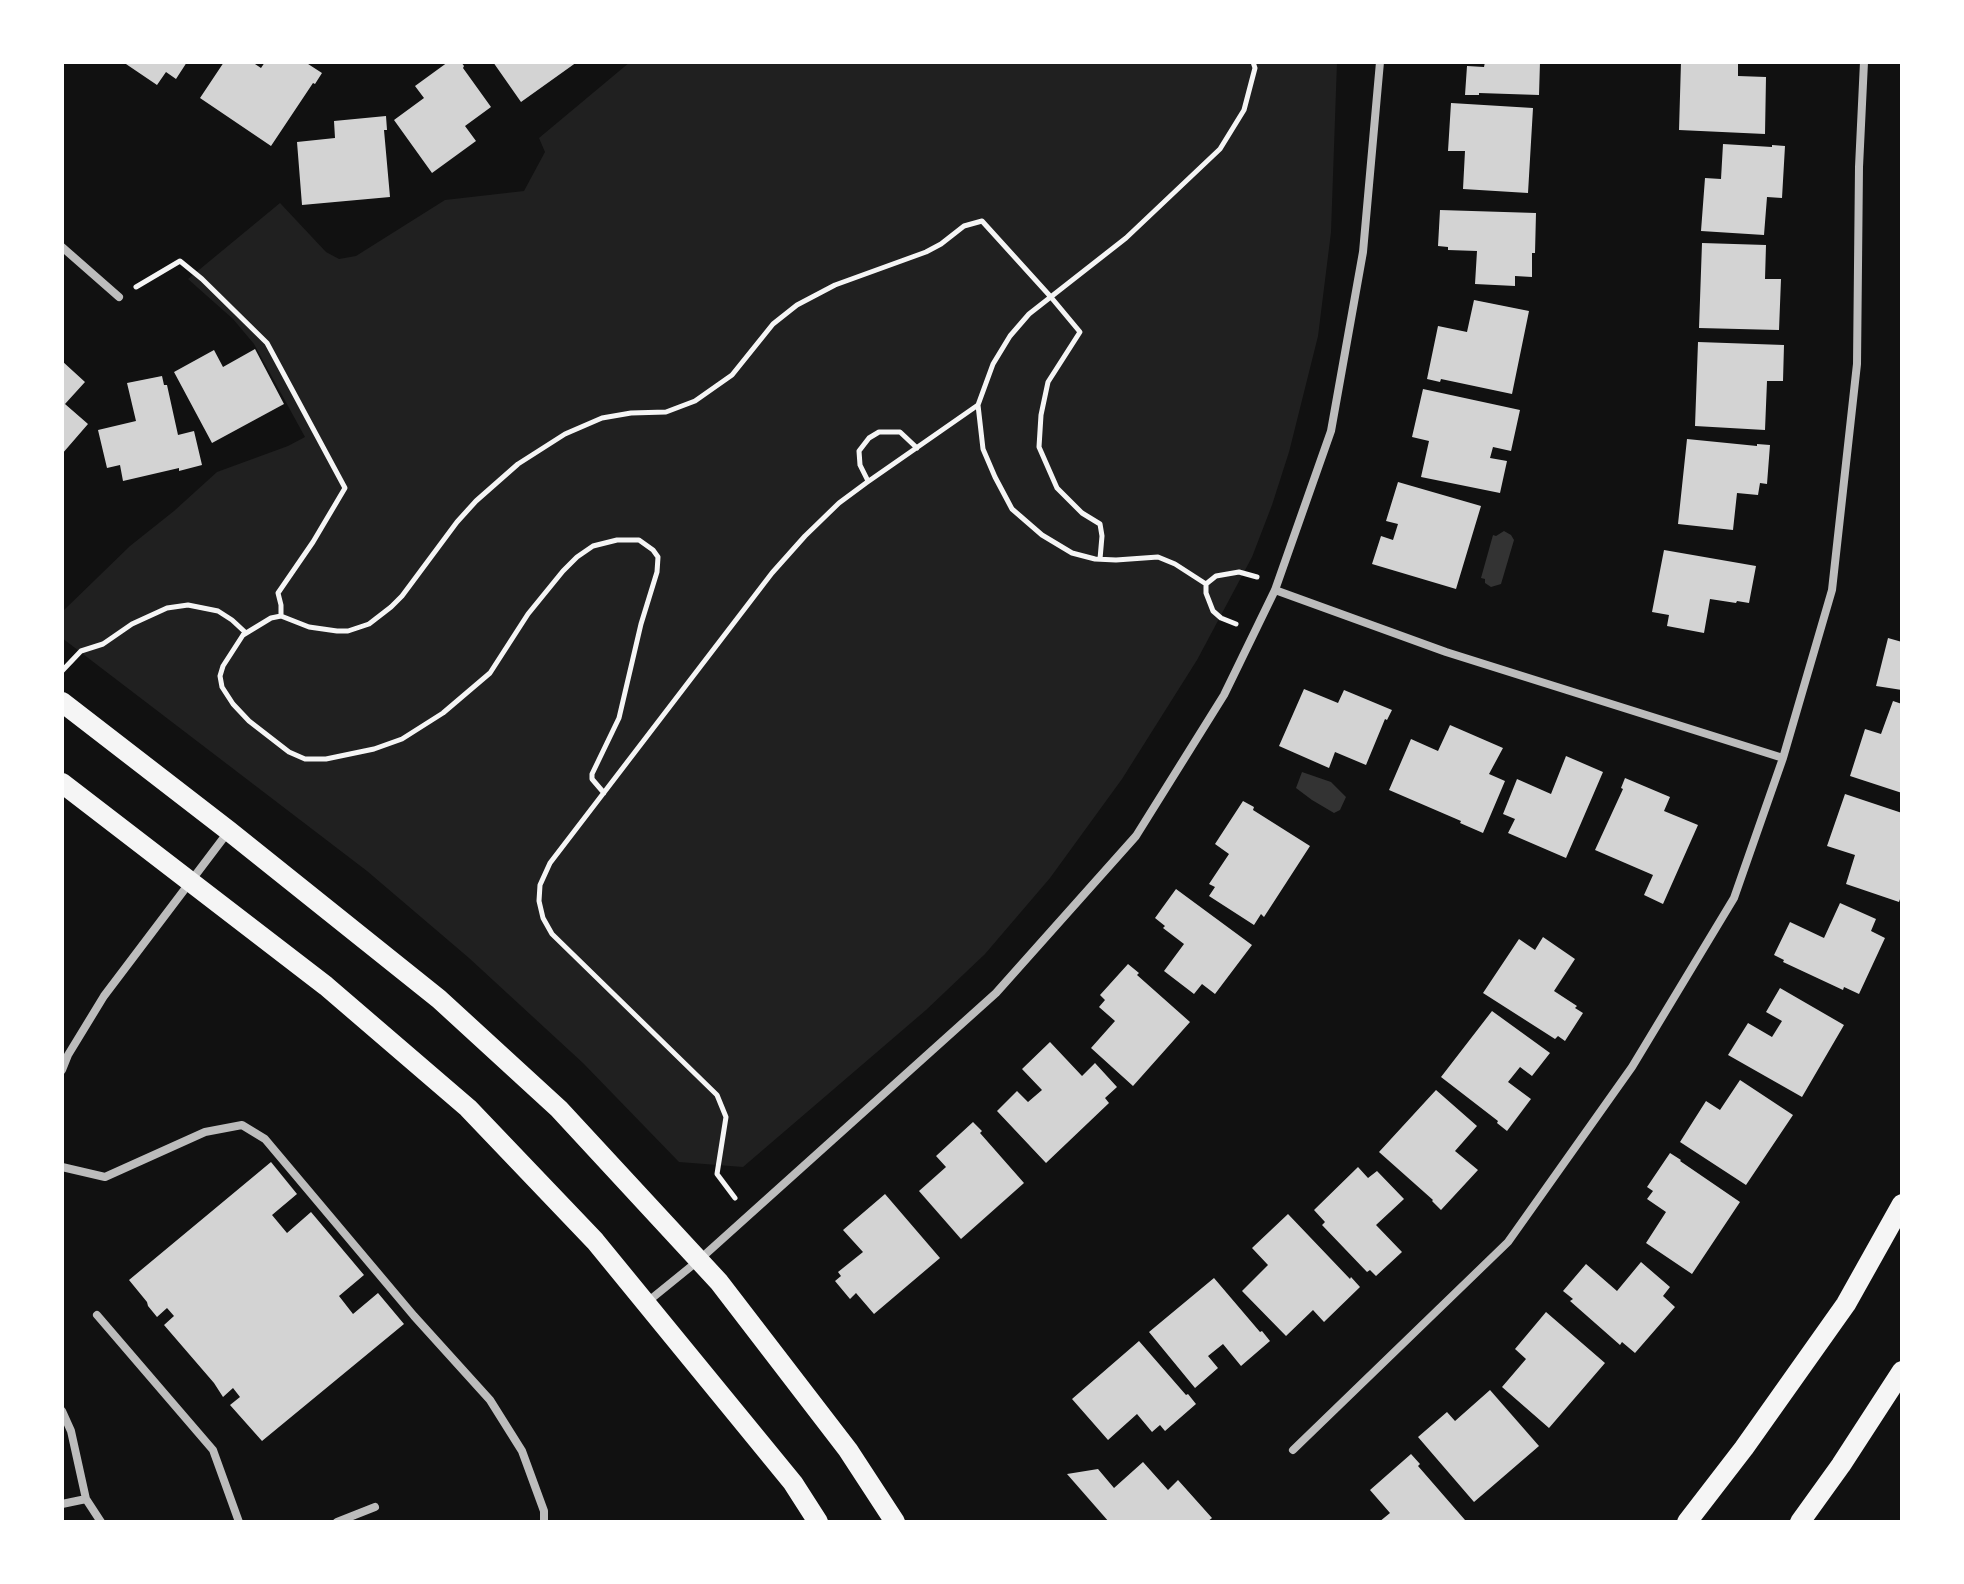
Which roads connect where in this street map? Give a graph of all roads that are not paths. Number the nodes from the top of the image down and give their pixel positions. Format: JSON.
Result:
{"nodes":[{"id":1,"x":1380,"y":62,"type":"edge"},
{"id":2,"x":1864,"y":62,"type":"edge"},
{"id":3,"x":62,"y":247,"type":"edge"},
{"id":4,"x":119,"y":297,"type":"road end"},
{"id":5,"x":1277,"y":586,"type":"junction"},
{"id":6,"x":62,"y":702,"type":"edge"},
{"id":7,"x":1783,"y":758,"type":"junction"},
{"id":8,"x":62,"y":783,"type":"edge"},
{"id":9,"x":229,"y":831,"type":"junction"},
{"id":10,"x":190,"y":881,"type":"junction"},
{"id":11,"x":62,"y":1070,"type":"edge"},
{"id":12,"x":62,"y":1167,"type":"edge"},
{"id":13,"x":1902,"y":1204,"type":"edge"},
{"id":14,"x":699,"y":1260,"type":"junction"},
{"id":15,"x":645,"y":1303,"type":"junction"},
{"id":16,"x":97,"y":1315,"type":"dead end"},
{"id":17,"x":1902,"y":1371,"type":"edge"},
{"id":18,"x":62,"y":1411,"type":"edge"},
{"id":19,"x":1293,"y":1450,"type":"dead end"},
{"id":20,"x":86,"y":1499,"type":"junction"},
{"id":21,"x":62,"y":1504,"type":"edge"},
{"id":22,"x":375,"y":1507,"type":"dead end"},
{"id":23,"x":101,"y":1522,"type":"edge"},
{"id":24,"x":239,"y":1522,"type":"edge"},
{"id":25,"x":337,"y":1522,"type":"edge"},
{"id":26,"x":544,"y":1522,"type":"edge"},
{"id":27,"x":818,"y":1522,"type":"edge"},
{"id":28,"x":895,"y":1522,"type":"edge"},
{"id":29,"x":1687,"y":1522,"type":"edge"},
{"id":30,"x":1800,"y":1522,"type":"edge"}],
"edges":[{"from":1,"to":5,"type":"street"},
{"from":2,"to":7,"type":"street"},
{"from":3,"to":4,"type":"street"},
{"from":5,"to":7,"type":"street"},
{"from":5,"to":14,"type":"street"},
{"from":6,"to":9,"type":"main road"},
{"from":7,"to":19,"type":"street"},
{"from":8,"to":10,"type":"main road"},
{"from":9,"to":10,"type":"street"},
{"from":9,"to":14,"type":"main road"},
{"from":10,"to":11,"type":"street"},
{"from":10,"to":15,"type":"main road"},
{"from":12,"to":26,"type":"street"},
{"from":13,"to":29,"type":"main road"},
{"from":14,"to":15,"type":"street"},
{"from":14,"to":28,"type":"main road"},
{"from":15,"to":27,"type":"main road"},
{"from":16,"to":24,"type":"street"},
{"from":17,"to":30,"type":"main road"},
{"from":18,"to":20,"type":"street"},
{"from":20,"to":21,"type":"street"},
{"from":20,"to":23,"type":"street"},
{"from":22,"to":25,"type":"street"}]}
